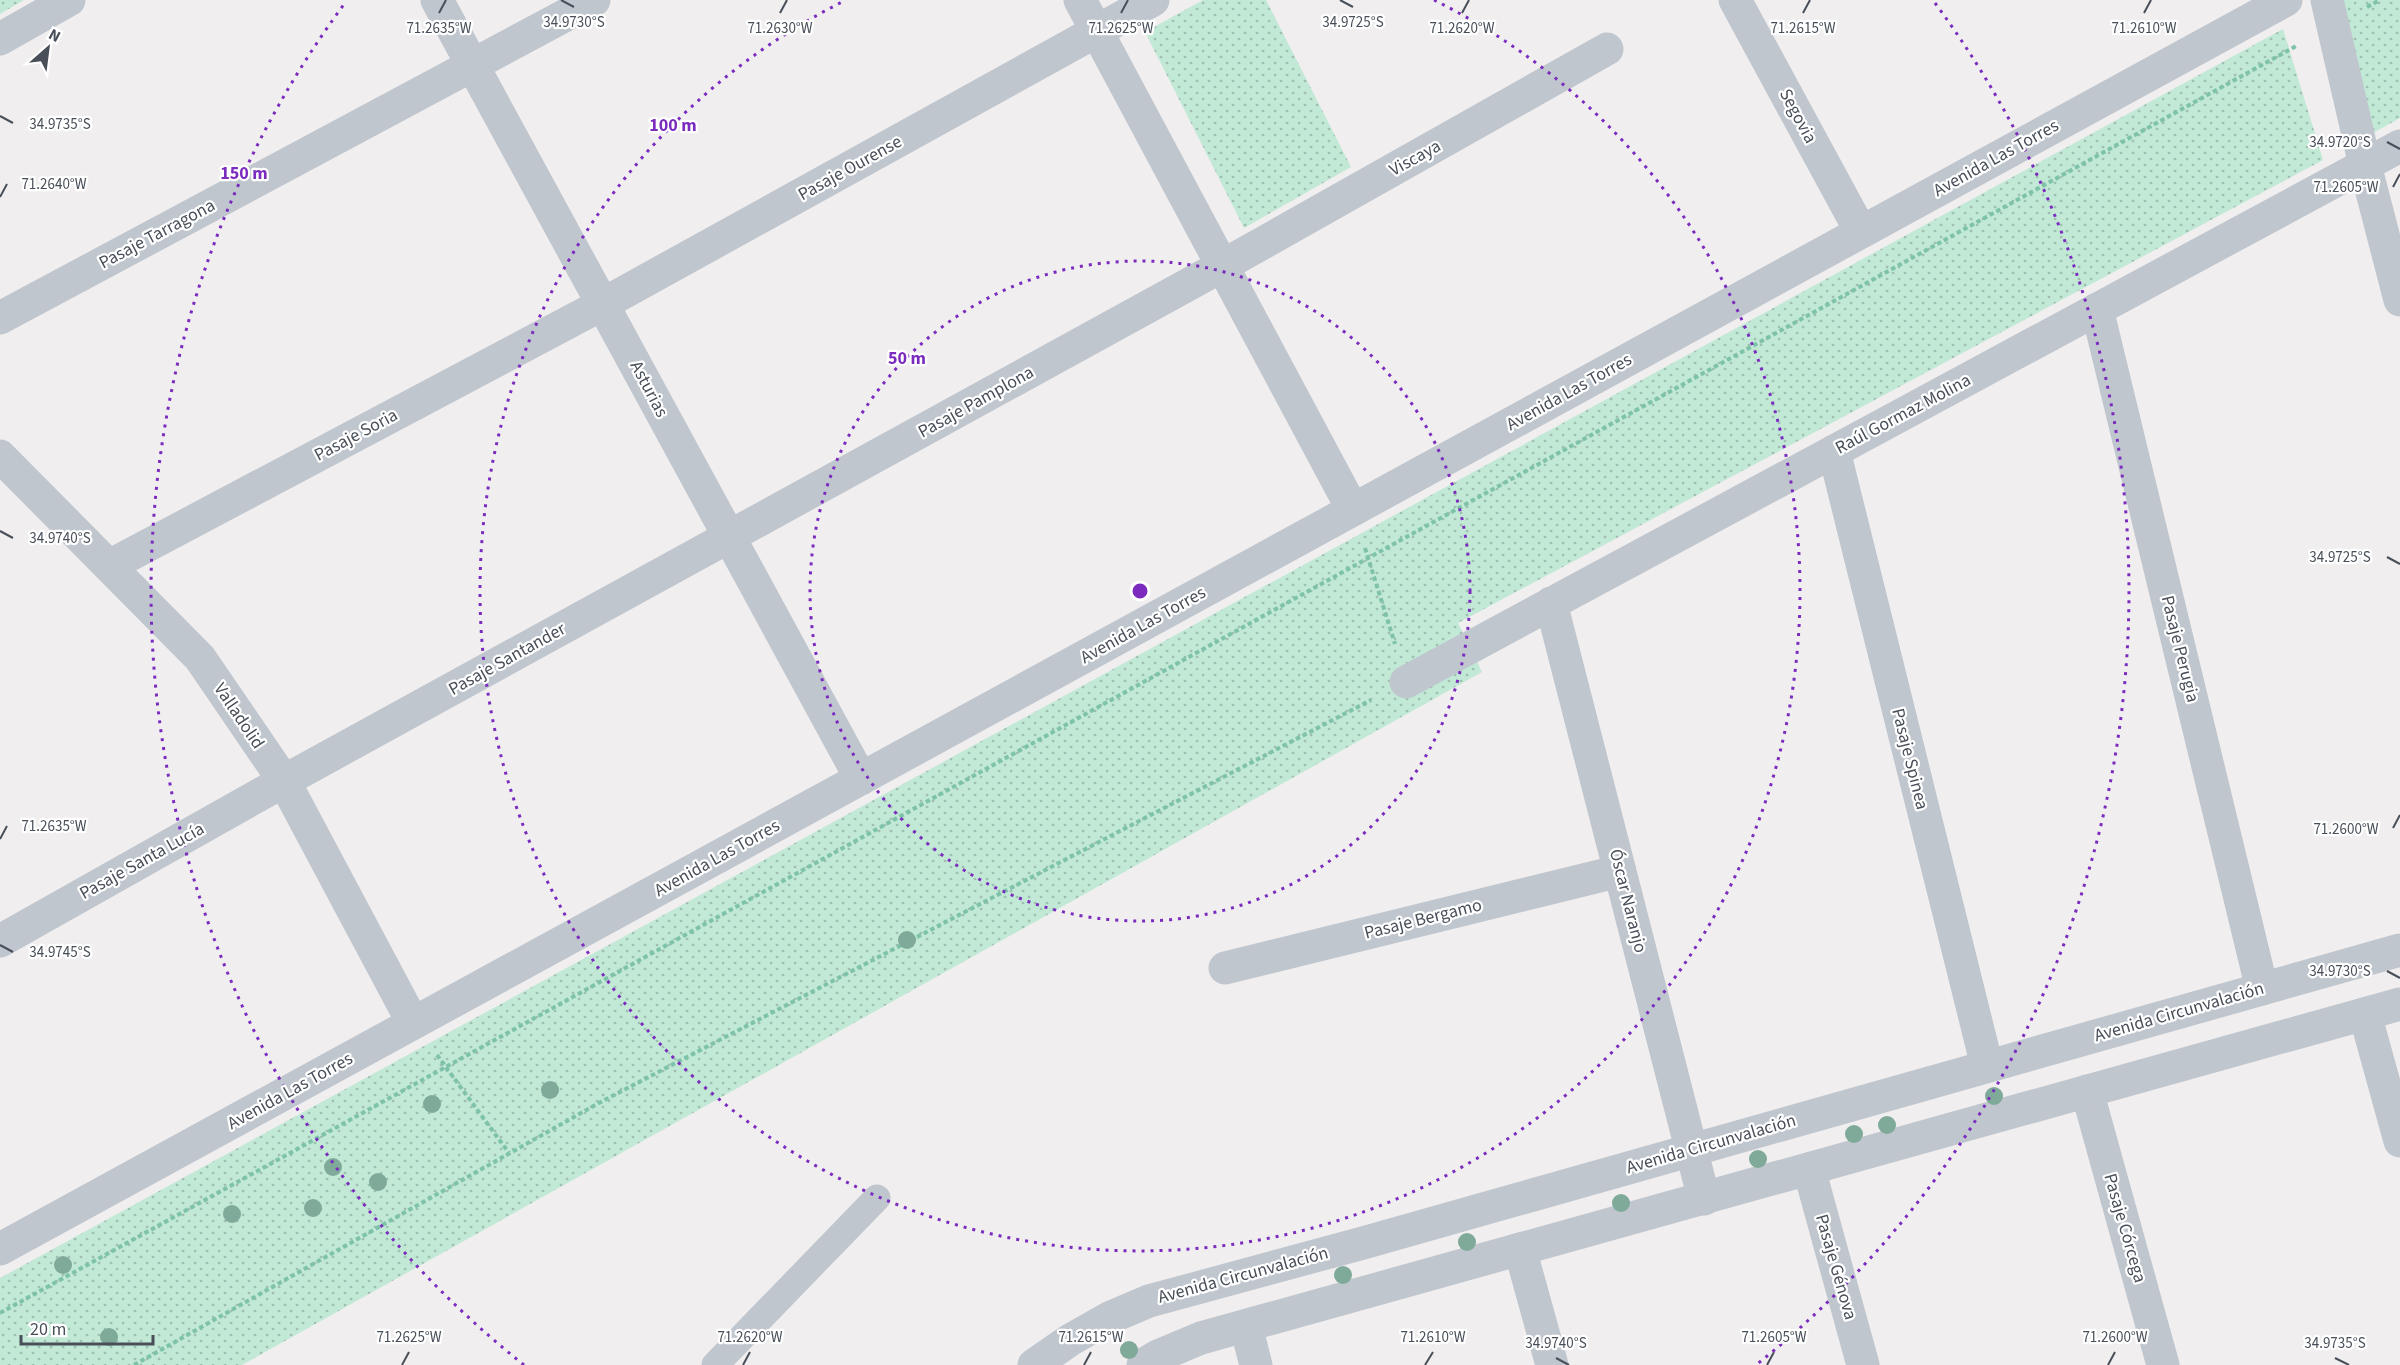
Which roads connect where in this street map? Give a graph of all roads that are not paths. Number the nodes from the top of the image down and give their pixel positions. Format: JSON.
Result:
{"nodes":[{"id":1,"x":69,"y":0,"type":"edge"},
{"id":2,"x":437,"y":0,"type":"edge"},
{"id":3,"x":594,"y":0,"type":"edge"},
{"id":4,"x":1080,"y":0,"type":"edge"},
{"id":5,"x":1153,"y":0,"type":"edge"},
{"id":6,"x":1735,"y":0,"type":"edge"},
{"id":7,"x":2286,"y":0,"type":"edge"},
{"id":8,"x":2330,"y":13,"type":"edge"},
{"id":9,"x":1097,"y":33,"type":"junction"},
{"id":10,"x":0,"y":39,"type":"edge"},
{"id":11,"x":1607,"y":49,"type":"dead end"},
{"id":12,"x":472,"y":65,"type":"junction"},
{"id":13,"x":2400,"y":146,"type":"edge"},
{"id":14,"x":2365,"y":165,"type":"junction"},
{"id":15,"x":1861,"y":232,"type":"junction"},
{"id":16,"x":1222,"y":267,"type":"junction"},
{"id":17,"x":2400,"y":300,"type":"edge"},
{"id":18,"x":603,"y":304,"type":"junction"},
{"id":19,"x":2097,"y":309,"type":"junction"},
{"id":20,"x":0,"y":318,"type":"edge"},
{"id":21,"x":1833,"y":451,"type":"junction"},
{"id":22,"x":0,"y":456,"type":"edge"},
{"id":23,"x":1353,"y":510,"type":"junction"},
{"id":24,"x":729,"y":537,"type":"junction"},
{"id":25,"x":109,"y":566,"type":"junction"},
{"id":26,"x":1551,"y":603,"type":"junction"},
{"id":27,"x":1406,"y":682,"type":"road end"},
{"id":28,"x":861,"y":779,"type":"junction"},
{"id":29,"x":284,"y":781,"type":"junction"},
{"id":30,"x":1620,"y":871,"type":"junction"},
{"id":31,"x":0,"y":941,"type":"edge"},
{"id":32,"x":2400,"y":950,"type":"edge"},
{"id":33,"x":1225,"y":968,"type":"dead end"},
{"id":34,"x":2262,"y":989,"type":"junction"},
{"id":35,"x":2400,"y":1004,"type":"edge"},
{"id":36,"x":2365,"y":1014,"type":"junction"},
{"id":37,"x":413,"y":1023,"type":"junction"},
{"id":38,"x":1987,"y":1066,"type":"junction"},
{"id":39,"x":2087,"y":1091,"type":"junction"},
{"id":40,"x":2400,"y":1141,"type":"edge"},
{"id":41,"x":1691,"y":1150,"type":"junction"},
{"id":42,"x":1809,"y":1169,"type":"junction"},
{"id":43,"x":877,"y":1198,"type":"dead end"},
{"id":44,"x":1704,"y":1198,"type":"junction"},
{"id":45,"x":0,"y":1249,"type":"edge"},
{"id":46,"x":1520,"y":1250,"type":"junction"},
{"id":47,"x":1246,"y":1326,"type":"junction"},
{"id":48,"x":716,"y":1365,"type":"edge"},
{"id":49,"x":1034,"y":1365,"type":"edge"},
{"id":50,"x":1143,"y":1365,"type":"edge"},
{"id":51,"x":1256,"y":1365,"type":"edge"},
{"id":52,"x":1552,"y":1365,"type":"edge"},
{"id":53,"x":1863,"y":1365,"type":"edge"},
{"id":54,"x":2163,"y":1365,"type":"edge"}],
"edges":[{"from":1,"to":10,"type":"street"},
{"from":2,"to":12,"type":"street","name":"Asturias"},
{"from":3,"to":12,"type":"street","name":"Pasaje Tarragona"},
{"from":4,"to":9,"type":"street"},
{"from":5,"to":9,"type":"street"},
{"from":6,"to":15,"type":"street","name":"Segovia"},
{"from":7,"to":15,"type":"street","name":"Avenida Las Torres"},
{"from":8,"to":14,"type":"street"},
{"from":9,"to":16,"type":"street"},
{"from":9,"to":18,"type":"street","name":"Pasaje Ourense"},
{"from":11,"to":16,"type":"street","name":"Viscaya"},
{"from":12,"to":18,"type":"street","name":"Asturias"},
{"from":12,"to":20,"type":"street","name":"Pasaje Tarragona"},
{"from":13,"to":14,"type":"street","name":"Raúl Gormaz Molina"},
{"from":14,"to":17,"type":"street"},
{"from":14,"to":19,"type":"street","name":"Raúl Gormaz Molina"},
{"from":15,"to":23,"type":"street","name":"Avenida Las Torres"},
{"from":16,"to":23,"type":"street"},
{"from":16,"to":24,"type":"street","name":"Pasaje Pamplona"},
{"from":18,"to":24,"type":"street","name":"Asturias"},
{"from":18,"to":25,"type":"street","name":"Pasaje Soria"},
{"from":19,"to":21,"type":"street","name":"Raúl Gormaz Molina"},
{"from":19,"to":34,"type":"street","name":"Pasaje Perugia"},
{"from":21,"to":26,"type":"street","name":"Raúl Gormaz Molina"},
{"from":21,"to":38,"type":"street","name":"Pasaje Spinea"},
{"from":22,"to":25,"type":"street","name":"Valladolid"},
{"from":23,"to":28,"type":"street","name":"Avenida Las Torres"},
{"from":24,"to":28,"type":"street","name":"Asturias"},
{"from":24,"to":29,"type":"street","name":"Pasaje Santander"},
{"from":25,"to":29,"type":"street","name":"Valladolid"},
{"from":26,"to":27,"type":"street","name":"Raúl Gormaz Molina"},
{"from":26,"to":30,"type":"street","name":"Óscar Naranjo"},
{"from":28,"to":37,"type":"street","name":"Avenida Las Torres"},
{"from":29,"to":31,"type":"street","name":"Pasaje Santa Lucía"},
{"from":29,"to":37,"type":"street","name":"Valladolid"},
{"from":30,"to":33,"type":"street","name":"Pasaje Bergamo"},
{"from":30,"to":41,"type":"street","name":"Óscar Naranjo"},
{"from":32,"to":34,"type":"street","name":"Avenida Circunvalación"},
{"from":34,"to":38,"type":"street","name":"Avenida Circunvalación"},
{"from":35,"to":36,"type":"street"},
{"from":36,"to":39,"type":"street"},
{"from":36,"to":40,"type":"street"},
{"from":37,"to":45,"type":"street","name":"Avenida Las Torres"},
{"from":38,"to":41,"type":"street","name":"Avenida Circunvalación"},
{"from":39,"to":42,"type":"street"},
{"from":39,"to":54,"type":"street","name":"Pasaje Córcega"},
{"from":41,"to":44,"type":"street","name":"Óscar Naranjo"},
{"from":41,"to":49,"type":"street","name":"Avenida Circunvalación"},
{"from":42,"to":44,"type":"street"},
{"from":42,"to":53,"type":"street","name":"Pasaje Génova"},
{"from":43,"to":48,"type":"lane"},
{"from":44,"to":46,"type":"street"},
{"from":46,"to":47,"type":"street"},
{"from":46,"to":52,"type":"street"},
{"from":47,"to":50,"type":"street"},
{"from":47,"to":51,"type":"street"}]}
